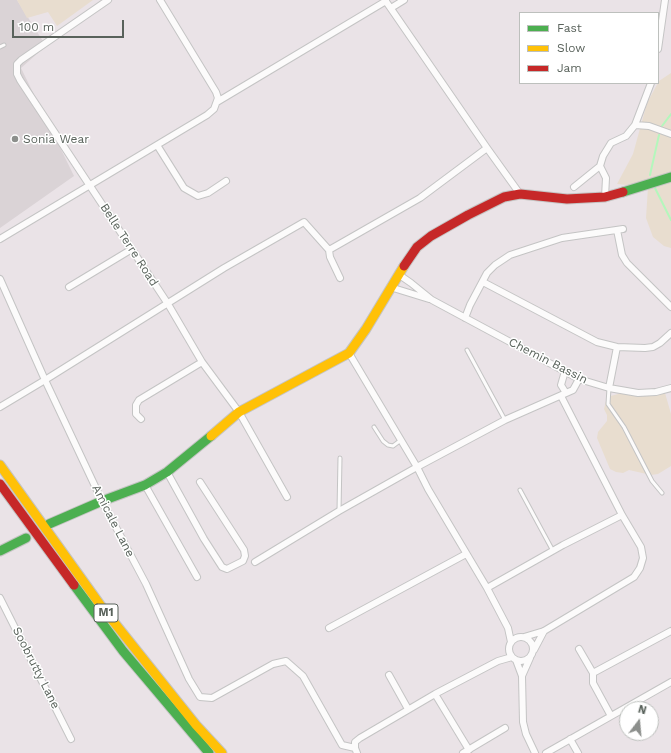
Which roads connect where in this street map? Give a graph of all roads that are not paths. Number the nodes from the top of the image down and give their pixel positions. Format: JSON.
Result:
{"nodes":[{"id":1,"x":108,"y":0,"type":"edge"},
{"id":2,"x":160,"y":0,"type":"edge"},
{"id":3,"x":386,"y":0,"type":"edge"},
{"id":4,"x":404,"y":0,"type":"edge"},
{"id":5,"x":665,"y":0,"type":"edge"},
{"id":6,"x":391,"y":8,"type":"junction"},
{"id":7,"x":659,"y":42,"type":"edge"},
{"id":8,"x":4,"y":45,"type":"dead end"},
{"id":9,"x":0,"y":47,"type":"edge"},
{"id":10,"x":651,"y":84,"type":"edge"},
{"id":11,"x":217,"y":102,"type":"junction"},
{"id":12,"x":635,"y":125,"type":"junction"},
{"id":13,"x":671,"y":134,"type":"edge"},
{"id":14,"x":157,"y":145,"type":"junction"},
{"id":15,"x":487,"y":148,"type":"junction"},
{"id":16,"x":600,"y":166,"type":"junction"},
{"id":17,"x":671,"y":177,"type":"edge"},
{"id":18,"x":226,"y":181,"type":"dead end"},
{"id":19,"x":90,"y":185,"type":"junction"},
{"id":20,"x":574,"y":187,"type":"dead end"},
{"id":21,"x":520,"y":194,"type":"junction"},
{"id":22,"x":605,"y":197,"type":"junction"},
{"id":23,"x":0,"y":239,"type":"edge"},
{"id":24,"x":132,"y":249,"type":"junction"},
{"id":25,"x":329,"y":250,"type":"junction"},
{"id":26,"x":398,"y":274,"type":"junction"},
{"id":27,"x":340,"y":278,"type":"dead end"},
{"id":28,"x":0,"y":279,"type":"edge"},
{"id":29,"x":483,"y":282,"type":"junction"},
{"id":30,"x":69,"y":287,"type":"dead end"},
{"id":31,"x":390,"y":288,"type":"junction"},
{"id":32,"x":432,"y":300,"type":"junction"},
{"id":33,"x":168,"y":304,"type":"junction"},
{"id":34,"x":671,"y":307,"type":"edge"},
{"id":35,"x":465,"y":318,"type":"junction"},
{"id":36,"x":671,"y":333,"type":"edge"},
{"id":37,"x":617,"y":347,"type":"junction"},
{"id":38,"x":467,"y":350,"type":"dead end"},
{"id":39,"x":349,"y":352,"type":"junction"},
{"id":40,"x":202,"y":362,"type":"junction"},
{"id":41,"x":564,"y":371,"type":"junction"},
{"id":42,"x":579,"y":379,"type":"junction"},
{"id":43,"x":45,"y":380,"type":"junction"},
{"id":44,"x":609,"y":388,"type":"junction"},
{"id":45,"x":671,"y":388,"type":"edge"},
{"id":46,"x":563,"y":395,"type":"junction"},
{"id":47,"x":0,"y":407,"type":"edge"},
{"id":48,"x":239,"y":412,"type":"junction"},
{"id":49,"x":141,"y":419,"type":"dead end"},
{"id":50,"x":505,"y":420,"type":"junction"},
{"id":51,"x":374,"y":426,"type":"dead end"},
{"id":52,"x":401,"y":440,"type":"junction"},
{"id":53,"x":340,"y":458,"type":"dead end"},
{"id":54,"x":0,"y":465,"type":"edge"},
{"id":55,"x":417,"y":467,"type":"junction"},
{"id":56,"x":167,"y":472,"type":"junction"},
{"id":57,"x":200,"y":482,"type":"dead end"},
{"id":58,"x":0,"y":484,"type":"edge"},
{"id":59,"x":145,"y":485,"type":"junction"},
{"id":60,"x":520,"y":490,"type":"dead end"},
{"id":61,"x":662,"y":493,"type":"dead end"},
{"id":62,"x":287,"y":497,"type":"dead end"},
{"id":63,"x":102,"y":502,"type":"junction"},
{"id":64,"x":338,"y":511,"type":"junction"},
{"id":65,"x":622,"y":514,"type":"junction"},
{"id":66,"x":49,"y":524,"type":"dead end"},
{"id":67,"x":26,"y":538,"type":"dead end"},
{"id":68,"x":553,"y":551,"type":"junction"},
{"id":69,"x":0,"y":552,"type":"edge"},
{"id":70,"x":466,"y":554,"type":"junction"},
{"id":71,"x":255,"y":562,"type":"dead end"},
{"id":72,"x":197,"y":577,"type":"dead end"},
{"id":73,"x":487,"y":588,"type":"junction"},
{"id":74,"x":0,"y":598,"type":"edge"},
{"id":75,"x":329,"y":628,"type":"dead end"},
{"id":76,"x":508,"y":628,"type":"junction"},
{"id":77,"x":544,"y":631,"type":"junction"},
{"id":78,"x":671,"y":631,"type":"edge"},
{"id":79,"x":522,"y":637,"type":"junction"},
{"id":80,"x":510,"y":645,"type":"junction"},
{"id":81,"x":578,"y":649,"type":"dead end"},
{"id":82,"x":534,"y":650,"type":"junction"},
{"id":83,"x":514,"y":658,"type":"junction"},
{"id":84,"x":530,"y":658,"type":"junction"},
{"id":85,"x":498,"y":661,"type":"junction"},
{"id":86,"x":593,"y":673,"type":"junction"},
{"id":87,"x":389,"y":675,"type":"dead end"},
{"id":88,"x":522,"y":676,"type":"junction"},
{"id":89,"x":671,"y":682,"type":"edge"},
{"id":90,"x":435,"y":694,"type":"junction"},
{"id":91,"x":408,"y":709,"type":"junction"},
{"id":92,"x":611,"y":716,"type":"junction"},
{"id":93,"x":506,"y":728,"type":"dead end"},
{"id":94,"x":72,"y":739,"type":"dead end"},
{"id":95,"x":570,"y":739,"type":"junction"},
{"id":96,"x":356,"y":751,"type":"edge"},
{"id":97,"x":466,"y":751,"type":"edge"},
{"id":98,"x":209,"y":753,"type":"edge"},
{"id":99,"x":222,"y":753,"type":"edge"},
{"id":100,"x":535,"y":753,"type":"edge"},
{"id":101,"x":546,"y":753,"type":"edge"},
{"id":102,"x":578,"y":753,"type":"edge"}],
"edges":[{"from":1,"to":19,"type":"street","name":"Belle Terre Road"},
{"from":2,"to":11,"type":"street"},
{"from":3,"to":6,"type":"street"},
{"from":3,"to":11,"type":"street"},
{"from":4,"to":6,"type":"street"},
{"from":5,"to":7,"type":"street"},
{"from":6,"to":15,"type":"street"},
{"from":8,"to":9,"type":"lane"},
{"from":10,"to":12,"type":"street"},
{"from":11,"to":14,"type":"street"},
{"from":12,"to":13,"type":"street"},
{"from":12,"to":16,"type":"street"},
{"from":14,"to":18,"type":"street"},
{"from":14,"to":19,"type":"street"},
{"from":15,"to":21,"type":"street"},
{"from":15,"to":25,"type":"street"},
{"from":16,"to":20,"type":"street"},
{"from":16,"to":22,"type":"street"},
{"from":17,"to":22,"type":"main road"},
{"from":19,"to":23,"type":"street"},
{"from":19,"to":24,"type":"street","name":"Belle Terre Road"},
{"from":21,"to":22,"type":"main road"},
{"from":21,"to":26,"type":"main road"},
{"from":24,"to":30,"type":"street"},
{"from":24,"to":33,"type":"street","name":"Belle Terre Road"},
{"from":25,"to":27,"type":"street"},
{"from":25,"to":33,"type":"street"},
{"from":26,"to":31,"type":"main road"},
{"from":26,"to":32,"type":"street"},
{"from":28,"to":43,"type":"street","name":"Amicale Lane"},
{"from":29,"to":34,"type":"street"},
{"from":29,"to":35,"type":"street"},
{"from":29,"to":37,"type":"street"},
{"from":31,"to":32,"type":"street"},
{"from":31,"to":39,"type":"main road"},
{"from":32,"to":35,"type":"street","name":"Chemin Bassin"},
{"from":33,"to":40,"type":"street","name":"Belle Terre Road"},
{"from":33,"to":43,"type":"street"},
{"from":35,"to":41,"type":"street","name":"Chemin Bassin"},
{"from":36,"to":37,"type":"street"},
{"from":37,"to":44,"type":"street"},
{"from":38,"to":50,"type":"lane"},
{"from":39,"to":48,"type":"main road"},
{"from":39,"to":52,"type":"street"},
{"from":40,"to":48,"type":"street","name":"Belle Terre Road"},
{"from":40,"to":49,"type":"street"},
{"from":41,"to":42,"type":"street","name":"Chemin Bassin"},
{"from":41,"to":46,"type":"street"},
{"from":42,"to":44,"type":"street","name":"Chemin Bassin"},
{"from":42,"to":46,"type":"street"},
{"from":43,"to":47,"type":"street"},
{"from":43,"to":63,"type":"street","name":"Amicale Lane"},
{"from":44,"to":45,"type":"street","name":"Chemin Bassin"},
{"from":44,"to":61,"type":"lane"},
{"from":46,"to":50,"type":"street"},
{"from":46,"to":65,"type":"street"},
{"from":48,"to":56,"type":"main road"},
{"from":48,"to":62,"type":"street","name":"Belle Terre Road"},
{"from":50,"to":55,"type":"street"},
{"from":51,"to":52,"type":"lane"},
{"from":52,"to":55,"type":"street"},
{"from":53,"to":64,"type":"lane"},
{"from":54,"to":99,"type":"main road","number":"M1"},
{"from":55,"to":64,"type":"street"},
{"from":55,"to":70,"type":"street"},
{"from":56,"to":57,"type":"street"},
{"from":56,"to":59,"type":"main road"},
{"from":58,"to":98,"type":"main road","number":"M1"},
{"from":59,"to":63,"type":"main road"},
{"from":59,"to":72,"type":"street"},
{"from":60,"to":68,"type":"lane"},
{"from":63,"to":66,"type":"main road"},
{"from":63,"to":96,"type":"street","name":"Amicale Lane"},
{"from":64,"to":71,"type":"street"},
{"from":65,"to":68,"type":"street"},
{"from":65,"to":77,"type":"street"},
{"from":67,"to":69,"type":"main road"},
{"from":68,"to":73,"type":"street"},
{"from":70,"to":73,"type":"street"},
{"from":70,"to":75,"type":"street"},
{"from":73,"to":76,"type":"street"},
{"from":74,"to":94,"type":"street","name":"Soobrutty Lane"},
{"from":76,"to":79,"type":"street"},
{"from":76,"to":80,"type":"street"},
{"from":77,"to":79,"type":"street"},
{"from":77,"to":82,"type":"street"},
{"from":78,"to":86,"type":"street"},
{"from":79,"to":80,"type":"street"},
{"from":79,"to":82,"type":"street"},
{"from":80,"to":83,"type":"street"},
{"from":80,"to":85,"type":"street"},
{"from":81,"to":86,"type":"street"},
{"from":82,"to":84,"type":"street"},
{"from":83,"to":84,"type":"street"},
{"from":83,"to":85,"type":"street"},
{"from":83,"to":88,"type":"street"},
{"from":84,"to":88,"type":"street"},
{"from":85,"to":90,"type":"street"},
{"from":86,"to":92,"type":"street"},
{"from":87,"to":91,"type":"street"},
{"from":88,"to":100,"type":"street"},
{"from":89,"to":92,"type":"street"},
{"from":90,"to":91,"type":"street"},
{"from":90,"to":97,"type":"street"},
{"from":91,"to":96,"type":"street"},
{"from":92,"to":95,"type":"street"},
{"from":93,"to":97,"type":"street"},
{"from":95,"to":101,"type":"street"},
{"from":95,"to":102,"type":"street"}]}
